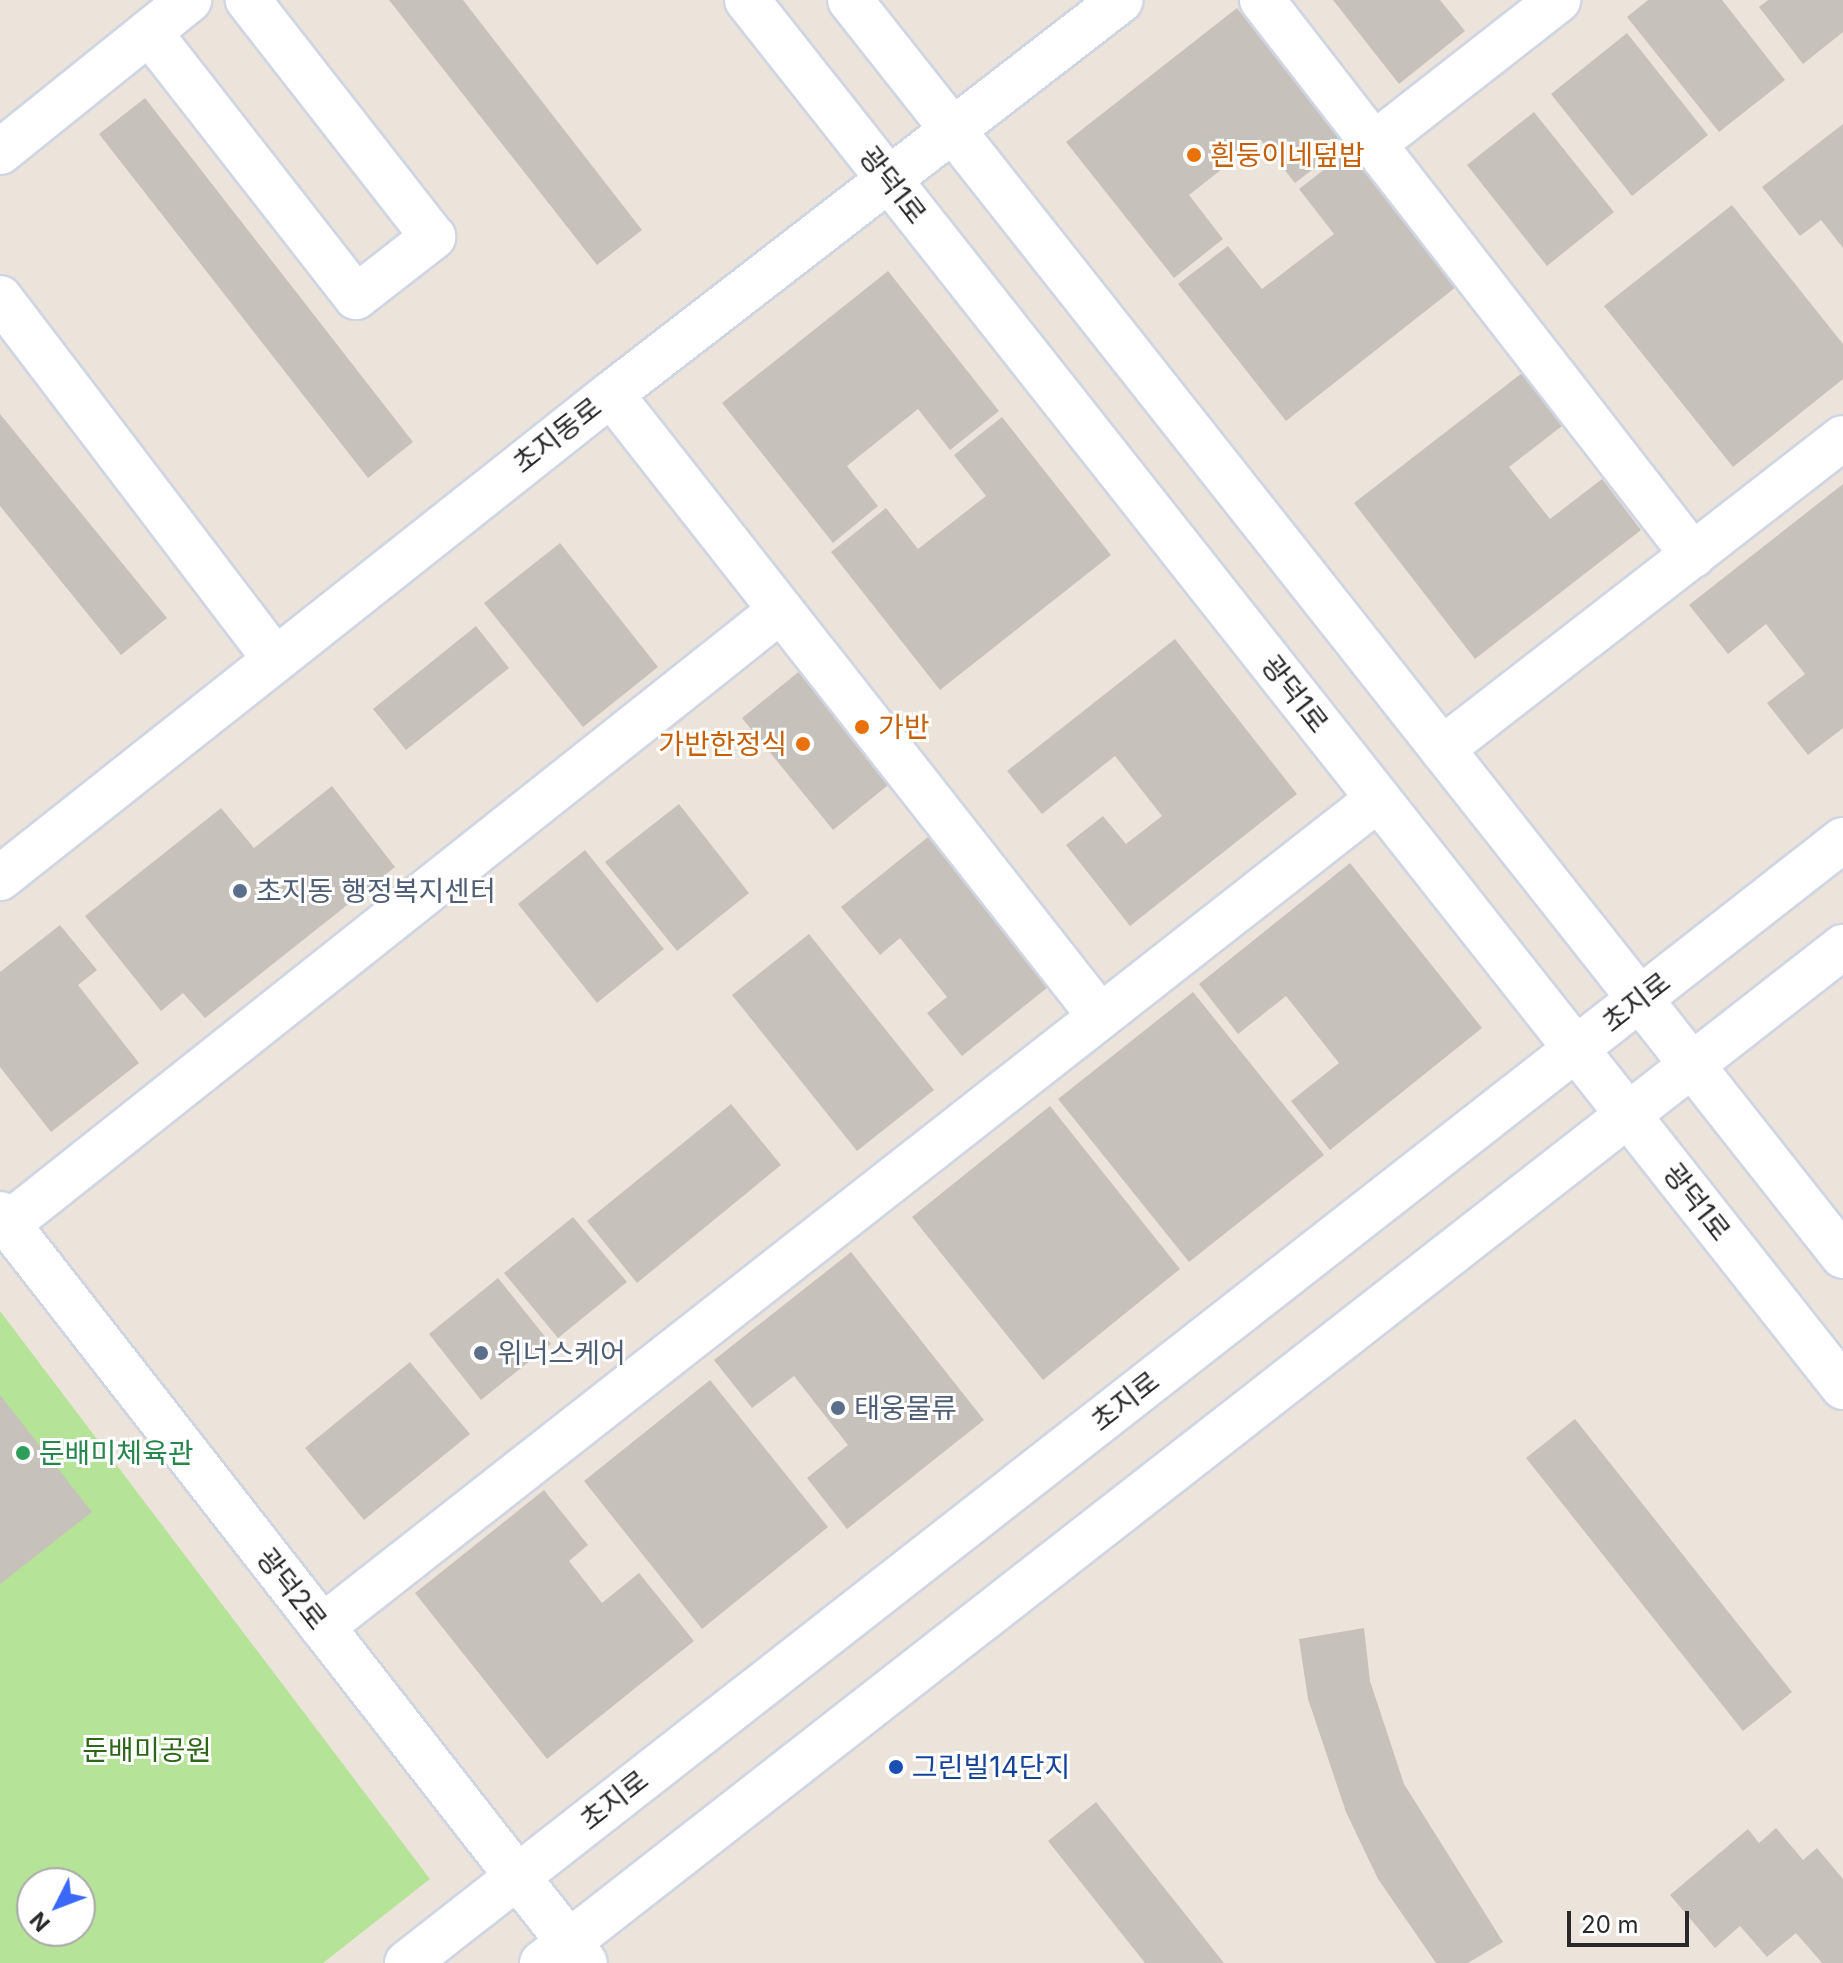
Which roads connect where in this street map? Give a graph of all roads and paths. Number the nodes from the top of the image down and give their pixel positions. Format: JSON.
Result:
{"nodes":[{"id":1,"x":189,"y":0,"type":"edge"},
{"id":2,"x":248,"y":0,"type":"edge"},
{"id":3,"x":747,"y":0,"type":"edge"},
{"id":4,"x":850,"y":0,"type":"edge"},
{"id":5,"x":1121,"y":0,"type":"edge"},
{"id":6,"x":1262,"y":0,"type":"edge"},
{"id":7,"x":1558,"y":0,"type":"edge"},
{"id":8,"x":149,"y":32,"type":"junction"},
{"id":9,"x":954,"y":132,"type":"junction"},
{"id":10,"x":1374,"y":144,"type":"junction"},
{"id":11,"x":0,"y":152,"type":"edge"},
{"id":12,"x":889,"y":181,"type":"junction"},
{"id":13,"x":0,"y":298,"type":"edge"},
{"id":14,"x":611,"y":394,"type":"junction"},
{"id":15,"x":1843,"y":438,"type":"edge"},
{"id":16,"x":1693,"y":555,"type":"junction"},
{"id":17,"x":781,"y":610,"type":"junction"},
{"id":18,"x":274,"y":658,"type":"junction"},
{"id":19,"x":1442,"y":749,"type":"junction"},
{"id":20,"x":1378,"y":799,"type":"junction"},
{"id":21,"x":1843,"y":840,"type":"edge"},
{"id":22,"x":0,"y":878,"type":"edge"},
{"id":23,"x":1843,"y":947,"type":"edge"},
{"id":24,"x":1640,"y":999,"type":"junction"},
{"id":25,"x":1100,"y":1016,"type":"junction"},
{"id":26,"x":1576,"y":1049,"type":"junction"},
{"id":27,"x":1693,"y":1066,"type":"junction"},
{"id":28,"x":1629,"y":1116,"type":"junction"},
{"id":29,"x":4,"y":1219,"type":"edge"},
{"id":30,"x":1843,"y":1256,"type":"edge"},
{"id":31,"x":1843,"y":1387,"type":"edge"},
{"id":32,"x":322,"y":1627,"type":"junction"},
{"id":33,"x":517,"y":1876,"type":"junction"},
{"id":34,"x":565,"y":1956,"type":"edge"},
{"id":35,"x":407,"y":1963,"type":"edge"}],
"edges":[{"from":1,"to":8,"type":"street"},
{"from":2,"to":8,"type":"street"},
{"from":3,"to":12,"type":"street","name":"광덕1로"},
{"from":4,"to":9,"type":"street"},
{"from":5,"to":9,"type":"street","name":"초지동로"},
{"from":6,"to":10,"type":"street"},
{"from":7,"to":10,"type":"street"},
{"from":8,"to":11,"type":"street"},
{"from":9,"to":12,"type":"street","name":"초지동로"},
{"from":9,"to":19,"type":"street"},
{"from":10,"to":16,"type":"street"},
{"from":12,"to":14,"type":"street","name":"초지동로"},
{"from":12,"to":20,"type":"street","name":"광덕1로"},
{"from":13,"to":18,"type":"street"},
{"from":14,"to":17,"type":"street"},
{"from":14,"to":18,"type":"street","name":"초지동로"},
{"from":15,"to":16,"type":"street"},
{"from":16,"to":19,"type":"street"},
{"from":17,"to":25,"type":"street"},
{"from":17,"to":29,"type":"street"},
{"from":18,"to":22,"type":"street","name":"초지동로"},
{"from":19,"to":24,"type":"street"},
{"from":20,"to":25,"type":"street"},
{"from":20,"to":26,"type":"street","name":"광덕1로"},
{"from":21,"to":24,"type":"street","name":"초지로"},
{"from":23,"to":27,"type":"street"},
{"from":24,"to":26,"type":"street","name":"초지로"},
{"from":24,"to":27,"type":"street"},
{"from":25,"to":32,"type":"street"},
{"from":26,"to":28,"type":"street","name":"광덕1로"},
{"from":26,"to":33,"type":"street","name":"초지로"},
{"from":27,"to":28,"type":"street"},
{"from":27,"to":30,"type":"street"},
{"from":28,"to":31,"type":"street","name":"광덕1로"},
{"from":28,"to":34,"type":"street"},
{"from":29,"to":32,"type":"street","name":"광덕2로"},
{"from":32,"to":33,"type":"street","name":"광덕2로"},
{"from":33,"to":34,"type":"street","name":"광덕2로"},
{"from":33,"to":35,"type":"street","name":"초지로"}]}
